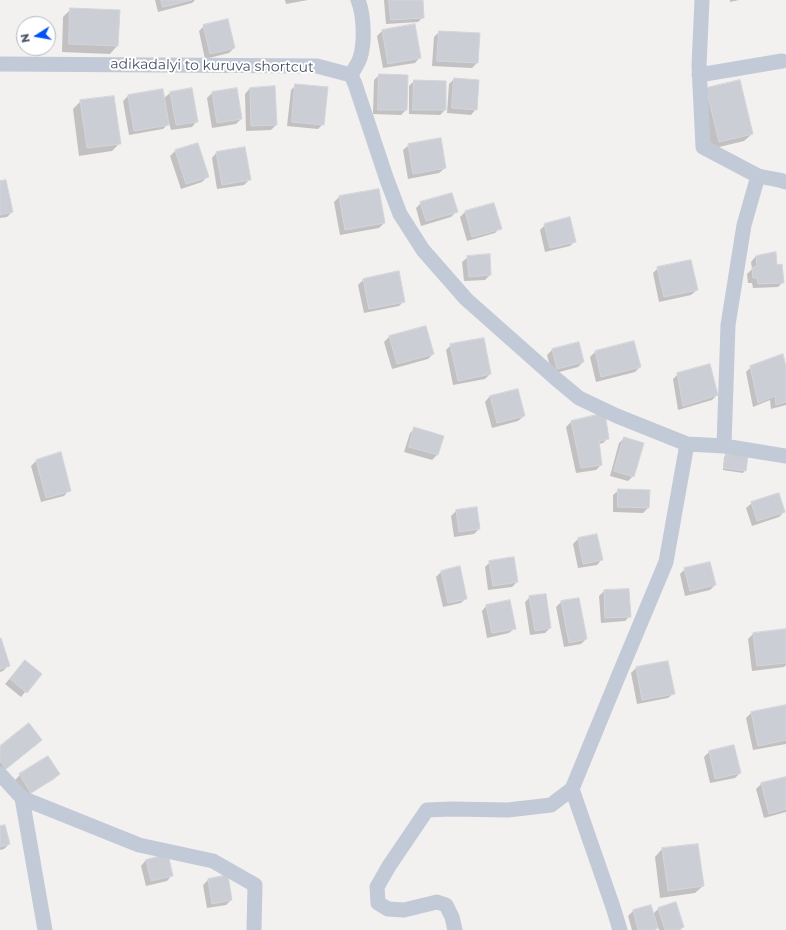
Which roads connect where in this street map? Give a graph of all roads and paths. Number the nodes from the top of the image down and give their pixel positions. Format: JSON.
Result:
{"nodes":[{"id":1,"x":358,"y":0,"type":"edge"},
{"id":2,"x":702,"y":0,"type":"edge"},
{"id":3,"x":782,"y":61,"type":"dead end"},
{"id":4,"x":0,"y":64,"type":"edge"},
{"id":5,"x":351,"y":75,"type":"junction"},
{"id":6,"x":699,"y":75,"type":"junction"},
{"id":7,"x":758,"y":176,"type":"junction"},
{"id":8,"x":786,"y":182,"type":"edge"},
{"id":9,"x":687,"y":444,"type":"junction"},
{"id":10,"x":724,"y":446,"type":"junction"},
{"id":11,"x":786,"y":456,"type":"edge"},
{"id":12,"x":0,"y":774,"type":"edge"},
{"id":13,"x":572,"y":790,"type":"junction"},
{"id":14,"x":22,"y":798,"type":"junction"},
{"id":15,"x":45,"y":930,"type":"edge"},
{"id":16,"x":254,"y":930,"type":"edge"},
{"id":17,"x":455,"y":930,"type":"edge"},
{"id":18,"x":620,"y":930,"type":"edge"}],
"edges":[{"from":1,"to":5,"type":"street"},
{"from":2,"to":6,"type":"street"},
{"from":3,"to":6,"type":"street"},
{"from":4,"to":5,"type":"street","name":"adikadalyi to kuruva shortcut"},
{"from":5,"to":9,"type":"street"},
{"from":6,"to":7,"type":"street"},
{"from":7,"to":8,"type":"street"},
{"from":7,"to":10,"type":"street"},
{"from":9,"to":10,"type":"street"},
{"from":9,"to":13,"type":"street"},
{"from":10,"to":11,"type":"street"},
{"from":12,"to":14,"type":"street"},
{"from":13,"to":17,"type":"street"},
{"from":13,"to":18,"type":"street"},
{"from":14,"to":15,"type":"street"},
{"from":14,"to":16,"type":"street"}]}
